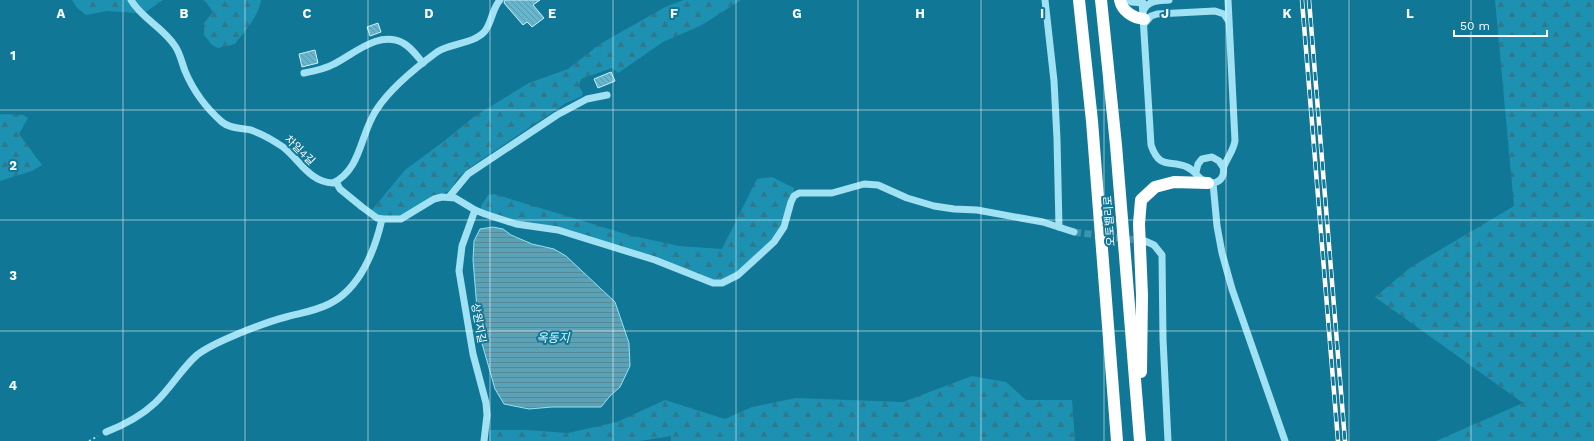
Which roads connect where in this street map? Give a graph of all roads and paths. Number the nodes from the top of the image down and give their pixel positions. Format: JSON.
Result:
{"nodes":[{"id":1,"x":131,"y":0,"type":"edge"},
{"id":2,"x":500,"y":0,"type":"edge"},
{"id":3,"x":1045,"y":0,"type":"edge"},
{"id":4,"x":1079,"y":0,"type":"edge"},
{"id":5,"x":1101,"y":0,"type":"edge"},
{"id":6,"x":1120,"y":0,"type":"edge"},
{"id":7,"x":1128,"y":0,"type":"edge"},
{"id":8,"x":1169,"y":0,"type":"edge"},
{"id":9,"x":1142,"y":2,"type":"edge"},
{"id":10,"x":1227,"y":2,"type":"edge"},
{"id":11,"x":1143,"y":19,"type":"junction"},
{"id":12,"x":1229,"y":22,"type":"junction"},
{"id":13,"x":423,"y":63,"type":"junction"},
{"id":14,"x":304,"y":73,"type":"dead end"},
{"id":15,"x":607,"y":95,"type":"dead end"},
{"id":16,"x":1224,"y":167,"type":"junction"},
{"id":17,"x":1196,"y":172,"type":"junction"},
{"id":18,"x":336,"y":182,"type":"junction"},
{"id":19,"x":1211,"y":183,"type":"junction"},
{"id":20,"x":449,"y":197,"type":"junction"},
{"id":21,"x":475,"y":210,"type":"junction"},
{"id":22,"x":382,"y":219,"type":"junction"},
{"id":23,"x":1059,"y":227,"type":"junction"},
{"id":24,"x":1074,"y":232,"type":"tunnel mouth"},
{"id":25,"x":1144,"y":241,"type":"tunnel mouth"},
{"id":26,"x":106,"y":432,"type":"dead end"},
{"id":27,"x":484,"y":441,"type":"edge"},
{"id":28,"x":1117,"y":441,"type":"edge"},
{"id":29,"x":1140,"y":441,"type":"edge"},
{"id":30,"x":1168,"y":441,"type":"edge"},
{"id":31,"x":1285,"y":441,"type":"edge"}],
"edges":[{"from":1,"to":18,"type":"street","name":"차일4길"},
{"from":2,"to":13,"type":"street"},
{"from":3,"to":23,"type":"street"},
{"from":4,"to":28,"type":"highway","name":"오토밸리로"},
{"from":5,"to":29,"type":"highway","name":"오토밸리로"},
{"from":6,"to":11,"type":"highway"},
{"from":7,"to":9,"type":"street"},
{"from":8,"to":11,"type":"street"},
{"from":9,"to":11,"type":"street"},
{"from":10,"to":12,"type":"street"},
{"from":11,"to":12,"type":"street"},
{"from":11,"to":17,"type":"street"},
{"from":12,"to":16,"type":"street"},
{"from":13,"to":14,"type":"street"},
{"from":13,"to":18,"type":"street"},
{"from":15,"to":20,"type":"street"},
{"from":16,"to":17,"type":"street"},
{"from":16,"to":19,"type":"street"},
{"from":17,"to":19,"type":"street"},
{"from":18,"to":22,"type":"street"},
{"from":19,"to":29,"type":"highway"},
{"from":19,"to":31,"type":"street"},
{"from":20,"to":21,"type":"street"},
{"from":20,"to":22,"type":"street"},
{"from":21,"to":23,"type":"street"},
{"from":21,"to":27,"type":"street","name":"상원지길"},
{"from":22,"to":26,"type":"street"},
{"from":23,"to":24,"type":"street"},
{"from":25,"to":30,"type":"street"}]}
